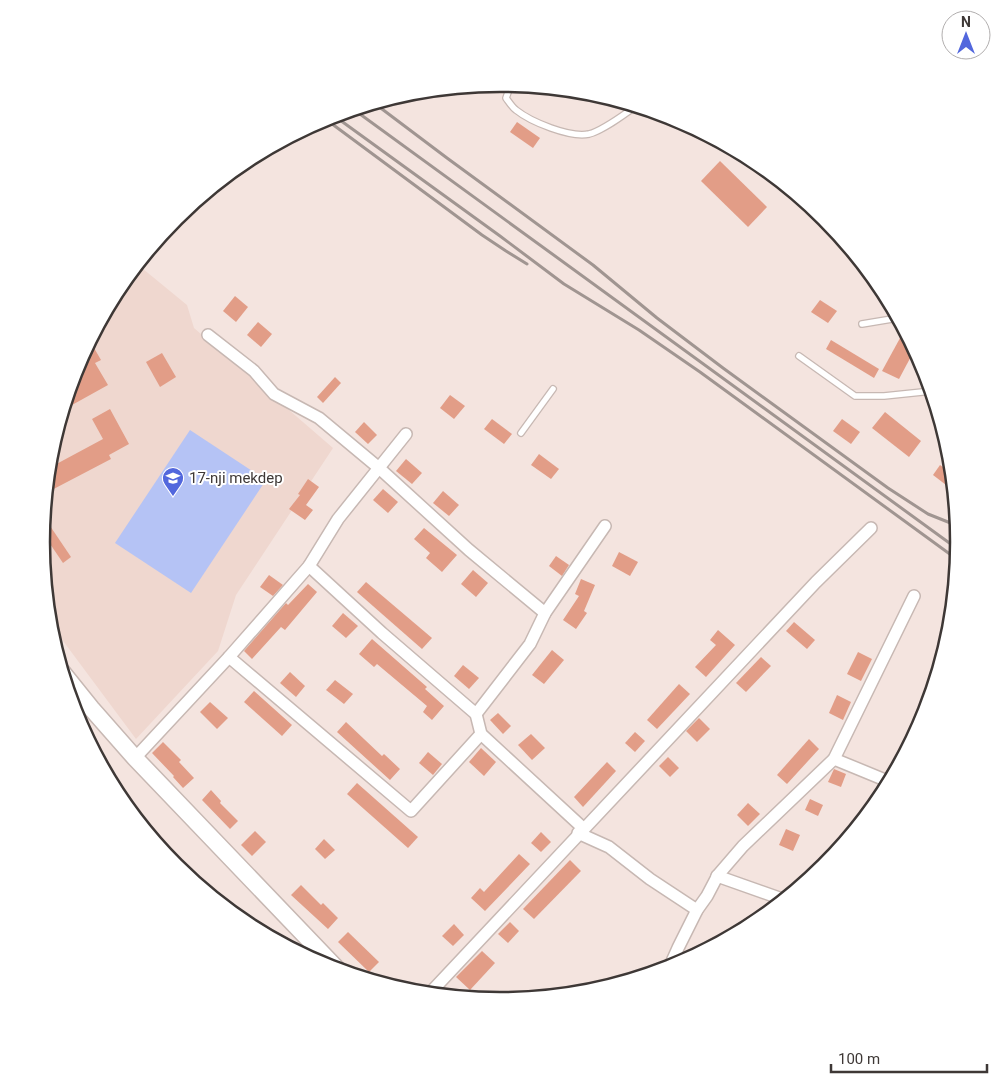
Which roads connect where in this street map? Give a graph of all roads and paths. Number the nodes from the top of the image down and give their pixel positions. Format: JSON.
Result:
{"nodes":[{"id":1,"x":508,"y":92,"type":"edge"},
{"id":2,"x":629,"y":110,"type":"edge"},
{"id":3,"x":892,"y":319,"type":"edge"},
{"id":4,"x":862,"y":324,"type":"dead end"},
{"id":5,"x":208,"y":335,"type":"dead end"},
{"id":6,"x":799,"y":356,"type":"dead end"},
{"id":7,"x":553,"y":389,"type":"dead end"},
{"id":8,"x":925,"y":393,"type":"edge"},
{"id":9,"x":521,"y":433,"type":"dead end"},
{"id":10,"x":406,"y":434,"type":"dead end"},
{"id":11,"x":379,"y":468,"type":"junction"},
{"id":12,"x":605,"y":526,"type":"dead end"},
{"id":13,"x":871,"y":528,"type":"dead end"},
{"id":14,"x":309,"y":566,"type":"junction"},
{"id":15,"x":914,"y":596,"type":"dead end"},
{"id":16,"x":545,"y":613,"type":"junction"},
{"id":17,"x":229,"y":657,"type":"junction"},
{"id":18,"x":74,"y":688,"type":"edge"},
{"id":19,"x":476,"y":714,"type":"junction"},
{"id":20,"x":481,"y":734,"type":"junction"},
{"id":21,"x":136,"y":758,"type":"junction"},
{"id":22,"x":834,"y":759,"type":"junction"},
{"id":23,"x":883,"y":779,"type":"edge"},
{"id":24,"x":580,"y":831,"type":"junction"},
{"id":25,"x":718,"y":876,"type":"junction"},
{"id":26,"x":777,"y":897,"type":"edge"},
{"id":27,"x":697,"y":910,"type":"junction"},
{"id":28,"x":324,"y":956,"type":"edge"},
{"id":29,"x":674,"y":957,"type":"edge"},
{"id":30,"x":434,"y":988,"type":"edge"}],
"edges":[{"from":1,"to":2,"type":"lane"},
{"from":3,"to":4,"type":"lane"},
{"from":5,"to":11,"type":"street"},
{"from":6,"to":8,"type":"lane"},
{"from":7,"to":9,"type":"lane"},
{"from":10,"to":11,"type":"street"},
{"from":11,"to":14,"type":"street"},
{"from":11,"to":16,"type":"street"},
{"from":12,"to":16,"type":"street"},
{"from":13,"to":24,"type":"street"},
{"from":14,"to":17,"type":"street"},
{"from":14,"to":19,"type":"street"},
{"from":15,"to":22,"type":"street"},
{"from":16,"to":19,"type":"street"},
{"from":17,"to":20,"type":"street"},
{"from":17,"to":21,"type":"street"},
{"from":18,"to":21,"type":"street"},
{"from":19,"to":20,"type":"street"},
{"from":20,"to":24,"type":"street"},
{"from":21,"to":28,"type":"street"},
{"from":22,"to":23,"type":"street"},
{"from":22,"to":25,"type":"street"},
{"from":24,"to":27,"type":"street"},
{"from":24,"to":30,"type":"street"},
{"from":25,"to":26,"type":"street"},
{"from":25,"to":27,"type":"street"},
{"from":27,"to":29,"type":"street"}]}
